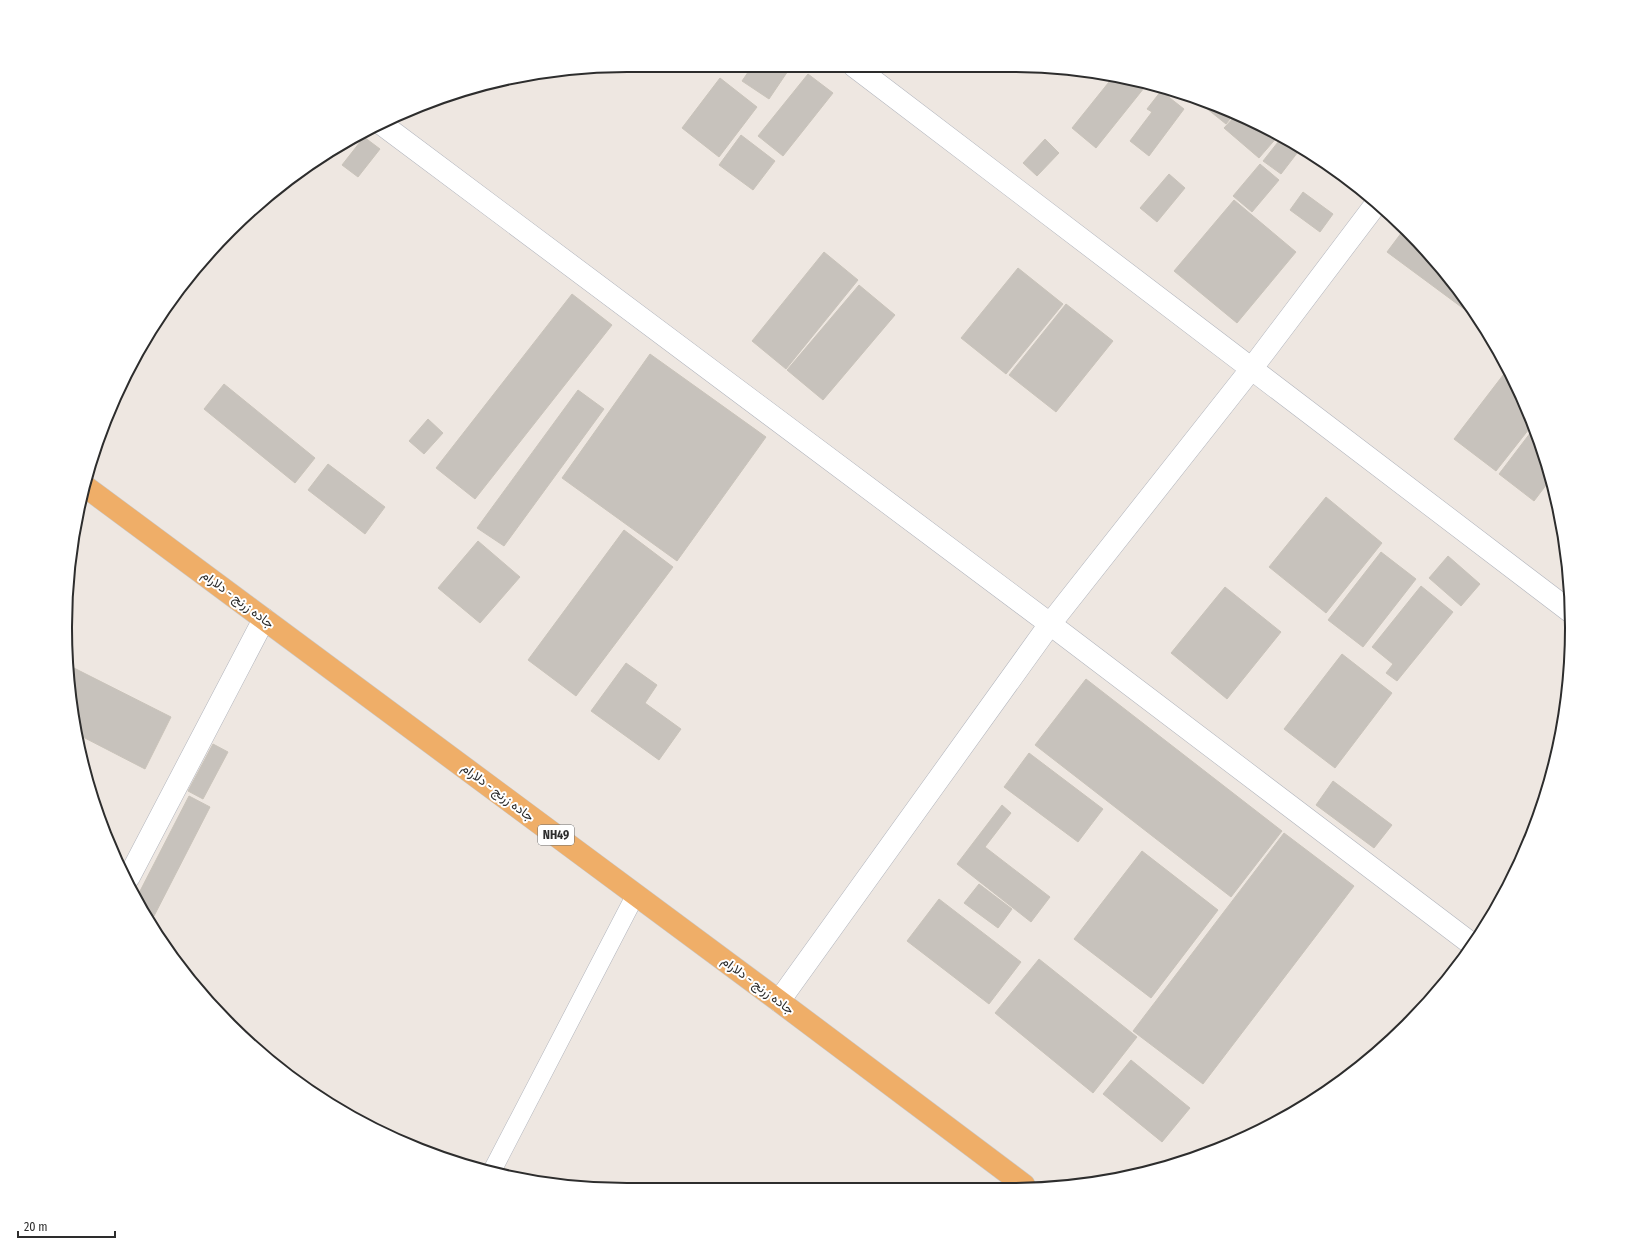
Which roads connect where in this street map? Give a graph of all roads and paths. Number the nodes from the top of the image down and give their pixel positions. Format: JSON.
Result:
{"nodes":[{"id":1,"x":862,"y":72,"type":"edge"},
{"id":2,"x":386,"y":127,"type":"edge"},
{"id":3,"x":1373,"y":208,"type":"edge"},
{"id":4,"x":1252,"y":368,"type":"junction"},
{"id":5,"x":90,"y":490,"type":"edge"},
{"id":6,"x":1564,"y":608,"type":"edge"},
{"id":7,"x":264,"y":619,"type":"junction"},
{"id":8,"x":1050,"y":624,"type":"junction"},
{"id":9,"x":130,"y":875,"type":"edge"},
{"id":10,"x":636,"y":894,"type":"junction"},
{"id":11,"x":1468,"y":941,"type":"edge"},
{"id":12,"x":779,"y":1001,"type":"junction"},
{"id":13,"x":494,"y":1166,"type":"edge"},
{"id":14,"x":1021,"y":1183,"type":"edge"}],
"edges":[{"from":1,"to":4,"type":"street"},
{"from":2,"to":8,"type":"street"},
{"from":3,"to":4,"type":"street"},
{"from":4,"to":6,"type":"street"},
{"from":4,"to":8,"type":"street"},
{"from":5,"to":7,"type":"highway","name":"جاده زرنج - دلارام","number":"NH49"},
{"from":7,"to":9,"type":"street"},
{"from":7,"to":10,"type":"highway","name":"جاده زرنج - دلارام","number":"NH49"},
{"from":8,"to":11,"type":"street"},
{"from":8,"to":12,"type":"street"},
{"from":10,"to":12,"type":"highway","name":"جاده زرنج - دلارام","number":"NH49"},
{"from":10,"to":13,"type":"lane"},
{"from":12,"to":14,"type":"highway","name":"جاده زرنج - دلارام","number":"NH49"}]}
